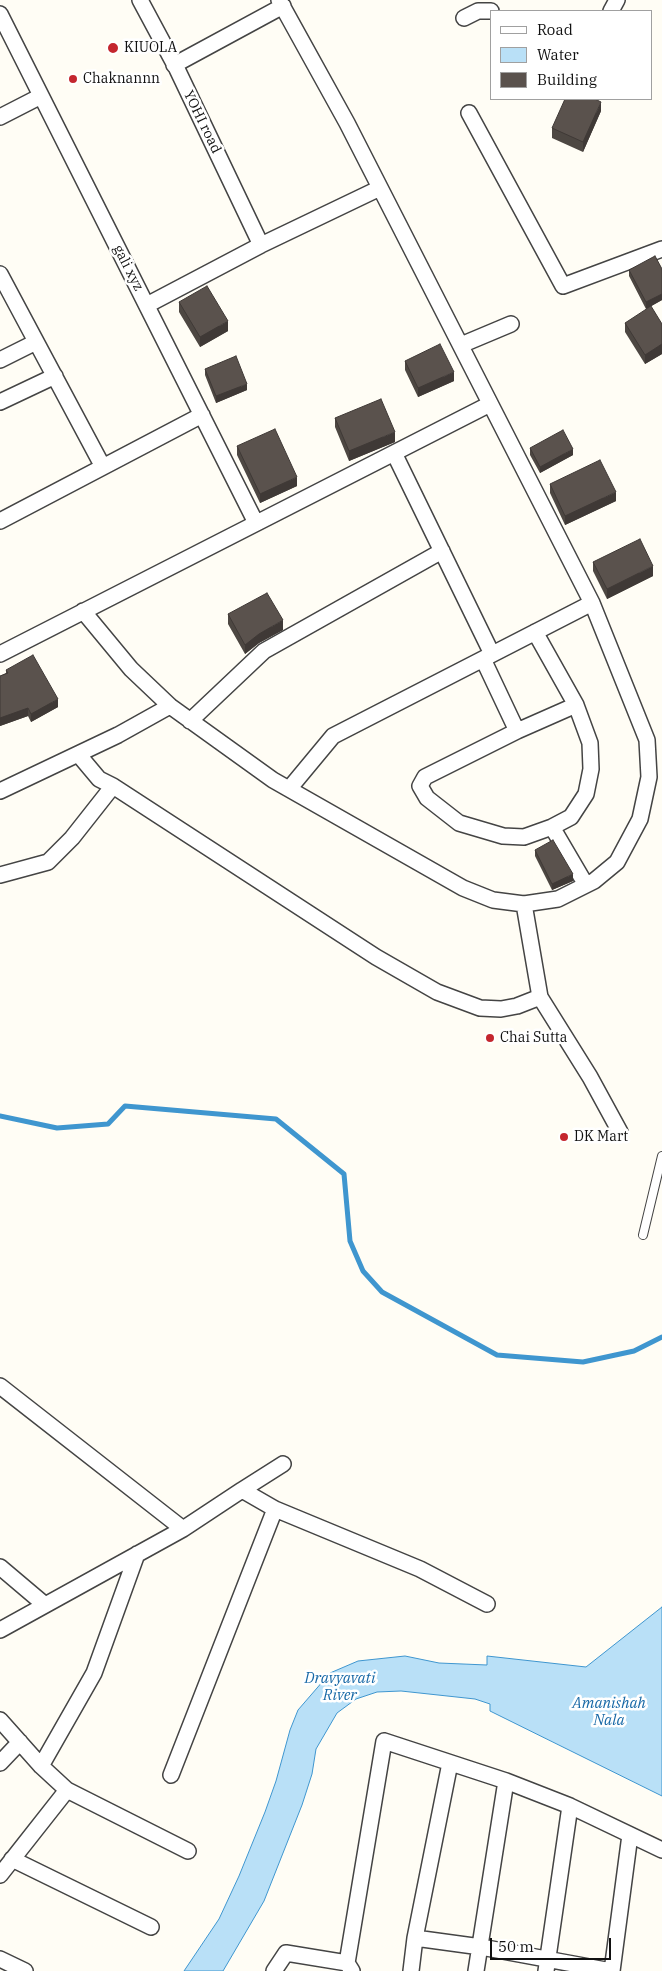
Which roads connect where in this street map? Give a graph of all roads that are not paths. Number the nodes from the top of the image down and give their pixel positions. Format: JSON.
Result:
{"nodes":[{"id":1,"x":140,"y":0,"type":"edge"},
{"id":2,"x":281,"y":3,"type":"edge"},
{"id":3,"x":490,"y":12,"type":"edge"},
{"id":4,"x":0,"y":14,"type":"edge"},
{"id":5,"x":464,"y":18,"type":"dead end"},
{"id":6,"x":174,"y":65,"type":"junction"},
{"id":7,"x":41,"y":96,"type":"junction"},
{"id":8,"x":469,"y":113,"type":"dead end"},
{"id":9,"x":0,"y":118,"type":"edge"},
{"id":10,"x":380,"y":188,"type":"junction"},
{"id":11,"x":262,"y":245,"type":"junction"},
{"id":12,"x":662,"y":249,"type":"edge"},
{"id":13,"x":0,"y":274,"type":"edge"},
{"id":14,"x":147,"y":305,"type":"junction"},
{"id":15,"x":511,"y":324,"type":"dead end"},
{"id":16,"x":36,"y":342,"type":"junction"},
{"id":17,"x":461,"y":345,"type":"junction"},
{"id":18,"x":0,"y":360,"type":"edge"},
{"id":19,"x":55,"y":376,"type":"junction"},
{"id":20,"x":0,"y":402,"type":"edge"},
{"id":21,"x":490,"y":404,"type":"junction"},
{"id":22,"x":202,"y":415,"type":"junction"},
{"id":23,"x":394,"y":453,"type":"junction"},
{"id":24,"x":103,"y":467,"type":"junction"},
{"id":25,"x":0,"y":521,"type":"edge"},
{"id":26,"x":256,"y":523,"type":"junction"},
{"id":27,"x":442,"y":551,"type":"junction"},
{"id":28,"x":592,"y":603,"type":"junction"},
{"id":29,"x":82,"y":611,"type":"junction"},
{"id":30,"x":535,"y":632,"type":"junction"},
{"id":31,"x":0,"y":654,"type":"edge"},
{"id":32,"x":487,"y":657,"type":"junction"},
{"id":33,"x":576,"y":705,"type":"junction"},
{"id":34,"x":170,"y":706,"type":"junction"},
{"id":35,"x":190,"y":721,"type":"junction"},
{"id":36,"x":517,"y":730,"type":"junction"},
{"id":37,"x":78,"y":754,"type":"junction"},
{"id":38,"x":113,"y":786,"type":"junction"},
{"id":39,"x":289,"y":789,"type":"junction"},
{"id":40,"x":0,"y":791,"type":"edge"},
{"id":41,"x":552,"y":827,"type":"junction"},
{"id":42,"x":0,"y":875,"type":"edge"},
{"id":43,"x":586,"y":885,"type":"junction"},
{"id":44,"x":524,"y":904,"type":"junction"},
{"id":45,"x":540,"y":997,"type":"junction"},
{"id":46,"x":620,"y":1132,"type":"dead end"},
{"id":47,"x":662,"y":1156,"type":"edge"},
{"id":48,"x":643,"y":1235,"type":"dead end"},
{"id":49,"x":0,"y":1386,"type":"edge"},
{"id":50,"x":283,"y":1464,"type":"dead end"},
{"id":51,"x":242,"y":1490,"type":"junction"},
{"id":52,"x":275,"y":1509,"type":"junction"},
{"id":53,"x":183,"y":1529,"type":"junction"},
{"id":54,"x":137,"y":1554,"type":"junction"},
{"id":55,"x":0,"y":1567,"type":"edge"},
{"id":56,"x":487,"y":1604,"type":"dead end"},
{"id":57,"x":45,"y":1605,"type":"junction"},
{"id":58,"x":0,"y":1630,"type":"edge"},
{"id":59,"x":0,"y":1720,"type":"edge"},
{"id":60,"x":20,"y":1742,"type":"junction"},
{"id":61,"x":0,"y":1763,"type":"edge"},
{"id":62,"x":450,"y":1763,"type":"junction"},
{"id":63,"x":42,"y":1766,"type":"junction"},
{"id":64,"x":171,"y":1775,"type":"dead end"},
{"id":65,"x":506,"y":1781,"type":"junction"},
{"id":66,"x":67,"y":1790,"type":"junction"},
{"id":67,"x":570,"y":1806,"type":"junction"},
{"id":68,"x":630,"y":1835,"type":"junction"},
{"id":69,"x":662,"y":1850,"type":"edge"},
{"id":70,"x":188,"y":1851,"type":"dead end"},
{"id":71,"x":12,"y":1859,"type":"junction"},
{"id":72,"x":0,"y":1875,"type":"edge"},
{"id":73,"x":151,"y":1927,"type":"dead end"},
{"id":74,"x":416,"y":1938,"type":"junction"},
{"id":75,"x":481,"y":1947,"type":"junction"},
{"id":76,"x":0,"y":1960,"type":"edge"},
{"id":77,"x":547,"y":1966,"type":"edge"},
{"id":78,"x":349,"y":1967,"type":"edge"},
{"id":79,"x":25,"y":1971,"type":"edge"},
{"id":80,"x":274,"y":1971,"type":"edge"},
{"id":81,"x":411,"y":1971,"type":"edge"},
{"id":82,"x":476,"y":1971,"type":"edge"},
{"id":83,"x":612,"y":1971,"type":"edge"}],
"edges":[{"from":1,"to":6,"type":"street","name":"YOHI road"},
{"from":2,"to":6,"type":"street"},
{"from":2,"to":10,"type":"street"},
{"from":3,"to":5,"type":"street"},
{"from":4,"to":7,"type":"street","name":"gali xyz"},
{"from":6,"to":11,"type":"street","name":"YOHI road"},
{"from":7,"to":9,"type":"street"},
{"from":7,"to":14,"type":"street","name":"gali xyz"},
{"from":8,"to":12,"type":"street"},
{"from":10,"to":11,"type":"street"},
{"from":10,"to":17,"type":"street"},
{"from":11,"to":14,"type":"street"},
{"from":13,"to":16,"type":"street"},
{"from":14,"to":22,"type":"street","name":"gali xyz"},
{"from":15,"to":17,"type":"street"},
{"from":16,"to":18,"type":"street"},
{"from":16,"to":19,"type":"street"},
{"from":17,"to":21,"type":"street"},
{"from":19,"to":20,"type":"street"},
{"from":19,"to":24,"type":"street"},
{"from":21,"to":23,"type":"street"},
{"from":21,"to":28,"type":"street"},
{"from":22,"to":24,"type":"street"},
{"from":22,"to":26,"type":"street","name":"gali xyz"},
{"from":23,"to":26,"type":"street"},
{"from":23,"to":27,"type":"street"},
{"from":24,"to":25,"type":"street"},
{"from":26,"to":29,"type":"street"},
{"from":27,"to":32,"type":"street"},
{"from":27,"to":35,"type":"street"},
{"from":28,"to":30,"type":"street"},
{"from":28,"to":43,"type":"street"},
{"from":29,"to":31,"type":"street"},
{"from":29,"to":34,"type":"street"},
{"from":30,"to":32,"type":"street"},
{"from":30,"to":33,"type":"street"},
{"from":32,"to":36,"type":"street"},
{"from":32,"to":39,"type":"street"},
{"from":33,"to":36,"type":"street"},
{"from":33,"to":41,"type":"street"},
{"from":34,"to":35,"type":"street"},
{"from":34,"to":37,"type":"street"},
{"from":35,"to":39,"type":"street"},
{"from":36,"to":41,"type":"street"},
{"from":37,"to":38,"type":"street"},
{"from":37,"to":40,"type":"street"},
{"from":38,"to":42,"type":"street"},
{"from":38,"to":45,"type":"street"},
{"from":39,"to":44,"type":"street"},
{"from":41,"to":43,"type":"street"},
{"from":43,"to":44,"type":"street"},
{"from":44,"to":45,"type":"street"},
{"from":45,"to":46,"type":"street"},
{"from":47,"to":48,"type":"lane"},
{"from":49,"to":53,"type":"street"},
{"from":50,"to":51,"type":"street"},
{"from":51,"to":52,"type":"street"},
{"from":51,"to":53,"type":"street"},
{"from":52,"to":56,"type":"street"},
{"from":52,"to":64,"type":"street"},
{"from":53,"to":54,"type":"street"},
{"from":54,"to":57,"type":"street"},
{"from":54,"to":63,"type":"street"},
{"from":55,"to":57,"type":"street"},
{"from":57,"to":58,"type":"street"},
{"from":59,"to":60,"type":"street"},
{"from":60,"to":61,"type":"street"},
{"from":60,"to":63,"type":"street"},
{"from":62,"to":65,"type":"street"},
{"from":62,"to":74,"type":"street"},
{"from":62,"to":78,"type":"street"},
{"from":63,"to":66,"type":"street"},
{"from":65,"to":67,"type":"street"},
{"from":65,"to":75,"type":"street"},
{"from":66,"to":70,"type":"street"},
{"from":66,"to":71,"type":"street"},
{"from":67,"to":68,"type":"street"},
{"from":67,"to":77,"type":"street"},
{"from":68,"to":69,"type":"street"},
{"from":68,"to":83,"type":"street"},
{"from":71,"to":72,"type":"street"},
{"from":71,"to":73,"type":"street"},
{"from":74,"to":75,"type":"street"},
{"from":74,"to":81,"type":"street"},
{"from":75,"to":77,"type":"street"},
{"from":75,"to":82,"type":"street"},
{"from":76,"to":79,"type":"street"},
{"from":77,"to":83,"type":"street"},
{"from":78,"to":80,"type":"street"}]}
